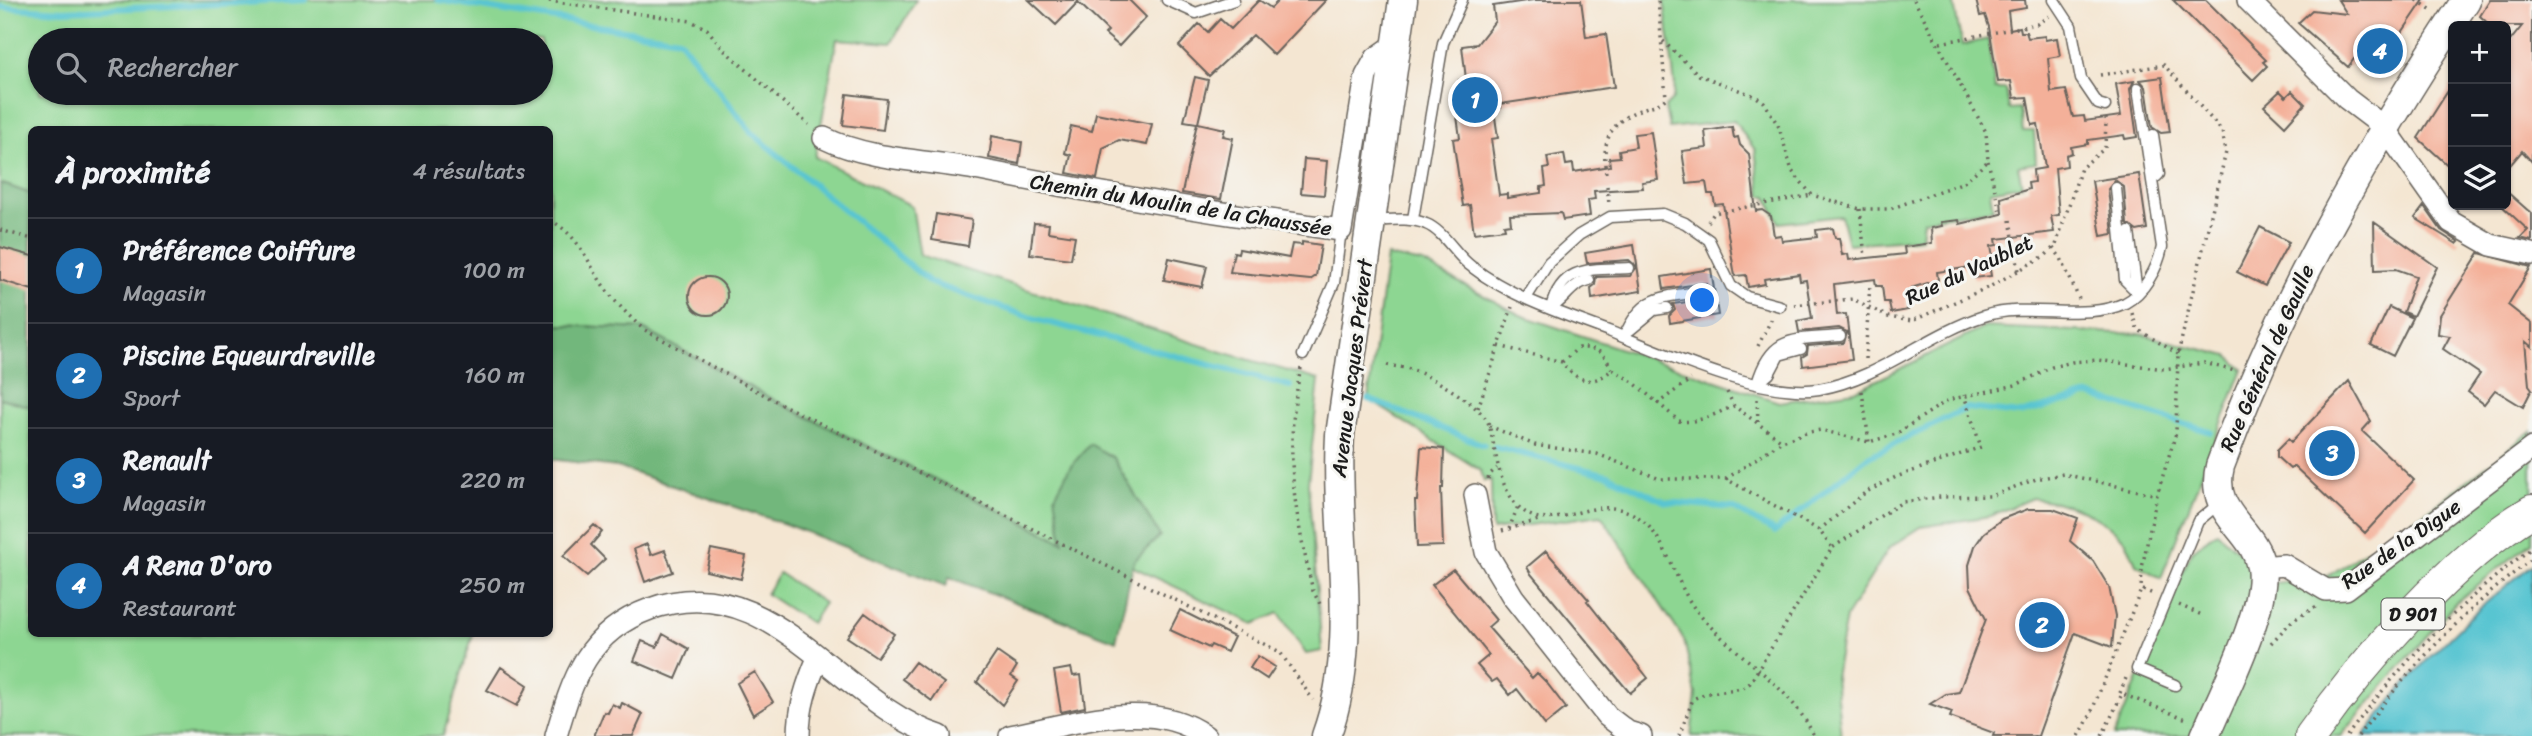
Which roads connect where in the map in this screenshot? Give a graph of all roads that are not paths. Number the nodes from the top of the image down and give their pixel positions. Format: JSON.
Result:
{"nodes":[{"id":1,"x":1167,"y":0,"type":"edge"},
{"id":2,"x":1234,"y":0,"type":"edge"},
{"id":3,"x":1403,"y":0,"type":"edge"},
{"id":4,"x":1462,"y":0,"type":"edge"},
{"id":5,"x":2248,"y":0,"type":"edge"},
{"id":6,"x":2466,"y":0,"type":"edge"},
{"id":7,"x":2057,"y":4,"type":"edge"},
{"id":8,"x":1396,"y":44,"type":"junction"},
{"id":9,"x":2138,"y":88,"type":"dead end"},
{"id":10,"x":2105,"y":106,"type":"road end"},
{"id":11,"x":2384,"y":127,"type":"junction"},
{"id":12,"x":2153,"y":135,"type":"dead end"},
{"id":13,"x":824,"y":138,"type":"road end"},
{"id":14,"x":2153,"y":183,"type":"junction"},
{"id":15,"x":2116,"y":188,"type":"dead end"},
{"id":16,"x":1413,"y":219,"type":"junction"},
{"id":17,"x":1371,"y":221,"type":"junction"},
{"id":18,"x":1342,"y":230,"type":"junction"},
{"id":19,"x":2129,"y":232,"type":"dead end"},
{"id":20,"x":2532,"y":254,"type":"edge"},
{"id":21,"x":1629,"y":268,"type":"dead end"},
{"id":22,"x":1589,"y":280,"type":"dead end"},
{"id":23,"x":1706,"y":291,"type":"dead end"},
{"id":24,"x":2137,"y":292,"type":"junction"},
{"id":25,"x":1521,"y":296,"type":"junction"},
{"id":26,"x":1780,"y":306,"type":"road end"},
{"id":27,"x":1551,"y":308,"type":"junction"},
{"id":28,"x":1668,"y":308,"type":"dead end"},
{"id":29,"x":1840,"y":336,"type":"dead end"},
{"id":30,"x":1624,"y":337,"type":"junction"},
{"id":31,"x":1801,"y":349,"type":"dead end"},
{"id":32,"x":1303,"y":355,"type":"dead end"},
{"id":33,"x":1757,"y":384,"type":"junction"},
{"id":34,"x":2532,"y":448,"type":"edge"},
{"id":35,"x":1481,"y":490,"type":"road end"},
{"id":36,"x":2221,"y":502,"type":"junction"},
{"id":37,"x":2532,"y":511,"type":"edge"},
{"id":38,"x":2261,"y":567,"type":"junction"},
{"id":39,"x":818,"y":658,"type":"junction"},
{"id":40,"x":2175,"y":685,"type":"dead end"},
{"id":41,"x":1328,"y":729,"type":"edge"},
{"id":42,"x":556,"y":736,"type":"edge"},
{"id":43,"x":799,"y":736,"type":"edge"},
{"id":44,"x":940,"y":736,"type":"edge"},
{"id":45,"x":1010,"y":736,"type":"edge"},
{"id":46,"x":1205,"y":736,"type":"edge"},
{"id":47,"x":1640,"y":736,"type":"edge"},
{"id":48,"x":2205,"y":736,"type":"edge"},
{"id":49,"x":2311,"y":736,"type":"edge"}],
"edges":[{"from":1,"to":2,"type":"lane"},
{"from":3,"to":8,"type":"main road","name":"Avenue Jacques Prévert"},
{"from":4,"to":16,"type":"lane"},
{"from":5,"to":11,"type":"street"},
{"from":6,"to":11,"type":"main road","name":"Rue Général de Gaulle"},
{"from":7,"to":10,"type":"lane"},
{"from":8,"to":17,"type":"main road","name":"Avenue Jacques Prévert"},
{"from":8,"to":18,"type":"street","name":"Chemin du Moulin de la Chaussée"},
{"from":9,"to":14,"type":"lane"},
{"from":11,"to":20,"type":"street"},
{"from":11,"to":36,"type":"main road","name":"Rue Général de Gaulle"},
{"from":12,"to":14,"type":"lane"},
{"from":13,"to":18,"type":"street","name":"Chemin du Moulin de la Chaussée"},
{"from":14,"to":24,"type":"lane"},
{"from":15,"to":24,"type":"lane"},
{"from":16,"to":17,"type":"lane"},
{"from":16,"to":25,"type":"lane"},
{"from":17,"to":41,"type":"main road","name":"Avenue Jacques Prévert"},
{"from":18,"to":32,"type":"lane"},
{"from":19,"to":24,"type":"lane"},
{"from":21,"to":27,"type":"lane"},
{"from":22,"to":27,"type":"lane"},
{"from":23,"to":30,"type":"lane"},
{"from":24,"to":33,"type":"lane"},
{"from":25,"to":26,"type":"lane"},
{"from":25,"to":27,"type":"lane"},
{"from":27,"to":30,"type":"lane"},
{"from":28,"to":30,"type":"lane"},
{"from":29,"to":33,"type":"lane"},
{"from":30,"to":33,"type":"lane"},
{"from":31,"to":33,"type":"lane"},
{"from":34,"to":38,"type":"street","name":"Rue de la Digue"},
{"from":35,"to":47,"type":"street"},
{"from":36,"to":38,"type":"main road","name":"Rue Général de Gaulle"},
{"from":36,"to":40,"type":"lane"},
{"from":37,"to":49,"type":"main road","number":"D 901"},
{"from":38,"to":48,"type":"main road"},
{"from":39,"to":42,"type":"street"},
{"from":39,"to":43,"type":"street"},
{"from":39,"to":44,"type":"street"},
{"from":45,"to":46,"type":"street"}]}
